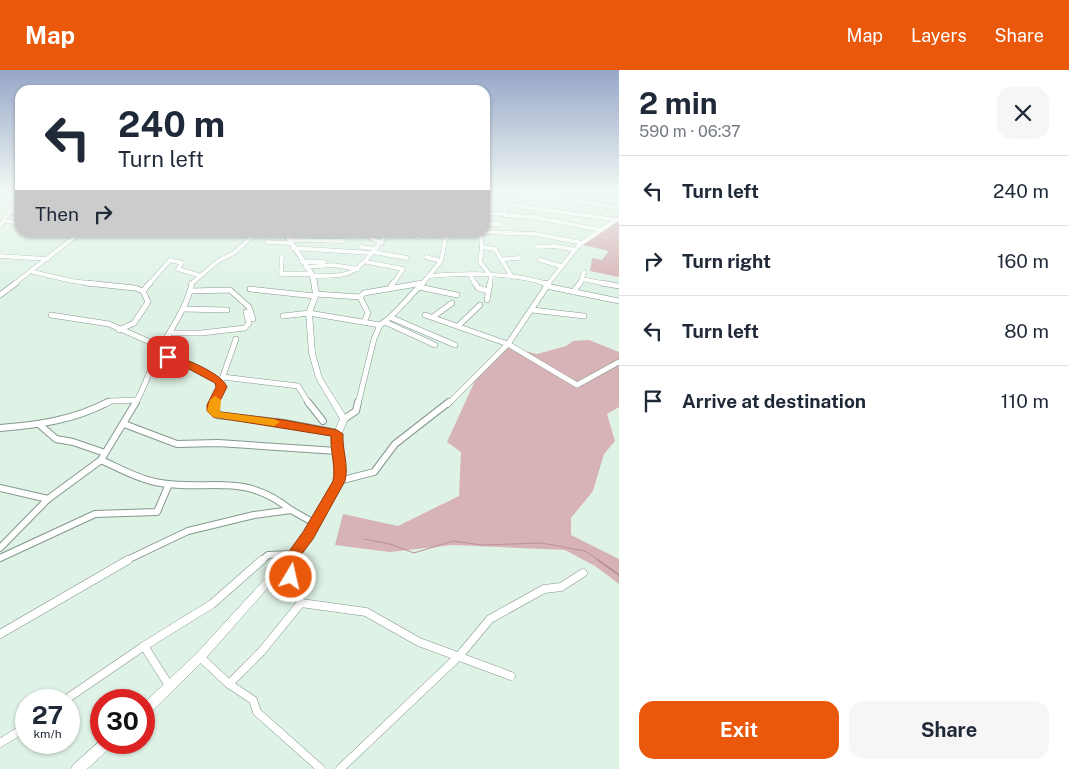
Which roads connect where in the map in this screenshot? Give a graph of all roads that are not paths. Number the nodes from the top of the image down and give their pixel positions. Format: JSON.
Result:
{"nodes":[{"id":1,"x":573,"y":225,"type":"edge"},
{"id":2,"x":609,"y":225,"type":"edge"},
{"id":3,"x":601,"y":230,"type":"junction"},
{"id":4,"x":490,"y":232,"type":"edge"},
{"id":5,"x":75,"y":237,"type":"edge"},
{"id":6,"x":252,"y":237,"type":"edge"},
{"id":7,"x":344,"y":237,"type":"edge"},
{"id":8,"x":370,"y":237,"type":"edge"},
{"id":9,"x":385,"y":237,"type":"edge"},
{"id":10,"x":447,"y":237,"type":"edge"},
{"id":11,"x":481,"y":237,"type":"edge"},
{"id":12,"x":289,"y":241,"type":"edge"},
{"id":13,"x":344,"y":241,"type":"junction"},
{"id":14,"x":267,"y":242,"type":"dead end"},
{"id":15,"x":382,"y":243,"type":"junction"},
{"id":16,"x":582,"y":243,"type":"junction"},
{"id":17,"x":482,"y":246,"type":"junction"},
{"id":18,"x":360,"y":247,"type":"dead end"},
{"id":19,"x":537,"y":247,"type":"dead end"},
{"id":20,"x":343,"y":250,"type":"junction"},
{"id":21,"x":575,"y":250,"type":"junction"},
{"id":22,"x":374,"y":251,"type":"junction"},
{"id":23,"x":0,"y":256,"type":"edge"},
{"id":24,"x":282,"y":256,"type":"dead end"},
{"id":25,"x":426,"y":257,"type":"dead end"},
{"id":26,"x":407,"y":258,"type":"dead end"},
{"id":27,"x":520,"y":258,"type":"dead end"},
{"id":28,"x":48,"y":259,"type":"junction"},
{"id":29,"x":504,"y":259,"type":"junction"},
{"id":30,"x":540,"y":260,"type":"dead end"},
{"id":31,"x":441,"y":261,"type":"junction"},
{"id":32,"x":324,"y":262,"type":"dead end"},
{"id":33,"x":367,"y":262,"type":"junction"},
{"id":34,"x":561,"y":266,"type":"junction"},
{"id":35,"x":358,"y":269,"type":"junction"},
{"id":36,"x":308,"y":270,"type":"junction"},
{"id":37,"x":33,"y":272,"type":"junction"},
{"id":38,"x":584,"y":272,"type":"dead end"},
{"id":39,"x":198,"y":275,"type":"junction"},
{"id":40,"x":470,"y":275,"type":"junction"},
{"id":41,"x":430,"y":276,"type":"junction"},
{"id":42,"x":491,"y":276,"type":"junction"},
{"id":43,"x":512,"y":277,"type":"junction"},
{"id":44,"x":582,"y":279,"type":"junction"},
{"id":45,"x":423,"y":283,"type":"junction"},
{"id":46,"x":380,"y":285,"type":"dead end"},
{"id":47,"x":547,"y":285,"type":"junction"},
{"id":48,"x":391,"y":286,"type":"junction"},
{"id":49,"x":619,"y":286,"type":"edge"},
{"id":50,"x":419,"y":287,"type":"junction"},
{"id":51,"x":250,"y":289,"type":"dead end"},
{"id":52,"x":142,"y":291,"type":"junction"},
{"id":53,"x":191,"y":291,"type":"junction"},
{"id":54,"x":488,"y":291,"type":"junction"},
{"id":55,"x":573,"y":292,"type":"junction"},
{"id":56,"x":0,"y":295,"type":"edge"},
{"id":57,"x":316,"y":295,"type":"junction"},
{"id":58,"x":456,"y":295,"type":"dead end"},
{"id":59,"x":360,"y":297,"type":"junction"},
{"id":60,"x":488,"y":300,"type":"dead end"},
{"id":61,"x":619,"y":301,"type":"edge"},
{"id":62,"x":452,"y":303,"type":"dead end"},
{"id":63,"x":480,"y":305,"type":"dead end"},
{"id":64,"x":183,"y":309,"type":"junction"},
{"id":65,"x":228,"y":310,"type":"dead end"},
{"id":66,"x":532,"y":310,"type":"junction"},
{"id":67,"x":246,"y":312,"type":"dead end"},
{"id":68,"x":310,"y":313,"type":"junction"},
{"id":69,"x":51,"y":315,"type":"dead end"},
{"id":70,"x":425,"y":315,"type":"dead end"},
{"id":71,"x":284,"y":316,"type":"dead end"},
{"id":72,"x":584,"y":316,"type":"dead end"},
{"id":73,"x":433,"y":317,"type":"junction"},
{"id":74,"x":392,"y":318,"type":"junction"},
{"id":75,"x":253,"y":319,"type":"dead end"},
{"id":76,"x":364,"y":322,"type":"junction"},
{"id":77,"x":385,"y":322,"type":"junction"},
{"id":78,"x":380,"y":325,"type":"junction"},
{"id":79,"x":458,"y":326,"type":"junction"},
{"id":80,"x":119,"y":330,"type":"junction"},
{"id":81,"x":170,"y":333,"type":"junction"},
{"id":82,"x":236,"y":339,"type":"dead end"},
{"id":83,"x":165,"y":344,"type":"junction"},
{"id":84,"x":508,"y":344,"type":"junction"},
{"id":85,"x":435,"y":345,"type":"dead end"},
{"id":86,"x":455,"y":345,"type":"dead end"},
{"id":87,"x":157,"y":355,"type":"junction"},
{"id":88,"x":619,"y":362,"type":"edge"},
{"id":89,"x":222,"y":379,"type":"junction"},
{"id":90,"x":137,"y":400,"type":"junction"},
{"id":91,"x":344,"y":419,"type":"junction"},
{"id":92,"x":323,"y":421,"type":"dead end"},
{"id":93,"x":124,"y":424,"type":"junction"},
{"id":94,"x":40,"y":425,"type":"junction"},
{"id":95,"x":0,"y":428,"type":"edge"},
{"id":96,"x":337,"y":434,"type":"junction"},
{"id":97,"x":337,"y":451,"type":"junction"},
{"id":98,"x":105,"y":453,"type":"junction"},
{"id":99,"x":101,"y":460,"type":"junction"},
{"id":100,"x":339,"y":481,"type":"junction"},
{"id":101,"x":169,"y":484,"type":"junction"},
{"id":102,"x":0,"y":488,"type":"edge"},
{"id":103,"x":48,"y":499,"type":"junction"},
{"id":104,"x":292,"y":510,"type":"junction"},
{"id":105,"x":314,"y":523,"type":"junction"},
{"id":106,"x":0,"y":548,"type":"edge"},
{"id":107,"x":294,"y":554,"type":"junction"},
{"id":108,"x":0,"y":558,"type":"edge"},
{"id":109,"x":583,"y":573,"type":"dead end"},
{"id":110,"x":301,"y":603,"type":"junction"},
{"id":111,"x":0,"y":634,"type":"edge"},
{"id":112,"x":144,"y":646,"type":"junction"},
{"id":113,"x":460,"y":655,"type":"junction"},
{"id":114,"x":200,"y":657,"type":"junction"},
{"id":115,"x":511,"y":676,"type":"dead end"},
{"id":116,"x":229,"y":684,"type":"junction"},
{"id":117,"x":170,"y":687,"type":"junction"},
{"id":118,"x":80,"y":690,"type":"edge"},
{"id":119,"x":155,"y":701,"type":"edge"},
{"id":120,"x":15,"y":733,"type":"edge"},
{"id":121,"x":0,"y":743,"type":"edge"},
{"id":122,"x":94,"y":754,"type":"edge"},
{"id":123,"x":77,"y":769,"type":"edge"},
{"id":124,"x":322,"y":769,"type":"edge"},
{"id":125,"x":340,"y":769,"type":"edge"}],
"edges":[{"from":1,"to":3,"type":"street"},
{"from":2,"to":3,"type":"street"},
{"from":3,"to":16,"type":"street"},
{"from":4,"to":16,"type":"street"},
{"from":5,"to":28,"type":"street"},
{"from":6,"to":39,"type":"street"},
{"from":7,"to":13,"type":"street"},
{"from":8,"to":15,"type":"street"},
{"from":9,"to":15,"type":"street"},
{"from":10,"to":31,"type":"street"},
{"from":11,"to":17,"type":"street"},
{"from":12,"to":13,"type":"street"},
{"from":12,"to":14,"type":"street"},
{"from":12,"to":20,"type":"street"},
{"from":12,"to":36,"type":"main road"},
{"from":13,"to":20,"type":"street"},
{"from":15,"to":22,"type":"street"},
{"from":16,"to":21,"type":"street"},
{"from":17,"to":29,"type":"street"},
{"from":17,"to":42,"type":"street"},
{"from":18,"to":22,"type":"street"},
{"from":19,"to":21,"type":"street"},
{"from":20,"to":22,"type":"street"},
{"from":21,"to":34,"type":"street"},
{"from":22,"to":26,"type":"street"},
{"from":22,"to":33,"type":"street"},
{"from":23,"to":28,"type":"street"},
{"from":24,"to":36,"type":"street"},
{"from":25,"to":31,"type":"street"},
{"from":27,"to":29,"type":"street"},
{"from":28,"to":37,"type":"street"},
{"from":29,"to":43,"type":"street"},
{"from":30,"to":34,"type":"street"},
{"from":31,"to":41,"type":"street"},
{"from":32,"to":36,"type":"street"},
{"from":33,"to":35,"type":"street"},
{"from":33,"to":48,"type":"street"},
{"from":34,"to":47,"type":"street"},
{"from":35,"to":36,"type":"street"},
{"from":35,"to":36,"type":"street"},
{"from":36,"to":57,"type":"main road"},
{"from":37,"to":52,"type":"street"},
{"from":37,"to":56,"type":"street"},
{"from":38,"to":44,"type":"street"},
{"from":39,"to":52,"type":"street"},
{"from":39,"to":53,"type":"street"},
{"from":40,"to":41,"type":"street"},
{"from":40,"to":42,"type":"street"},
{"from":40,"to":54,"type":"street"},
{"from":41,"to":45,"type":"street"},
{"from":42,"to":43,"type":"street"},
{"from":42,"to":54,"type":"street"},
{"from":43,"to":47,"type":"street"},
{"from":44,"to":49,"type":"street"},
{"from":44,"to":55,"type":"street"},
{"from":45,"to":48,"type":"street"},
{"from":45,"to":50,"type":"street"},
{"from":46,"to":48,"type":"street"},
{"from":47,"to":55,"type":"street"},
{"from":47,"to":66,"type":"street"},
{"from":48,"to":59,"type":"street"},
{"from":50,"to":58,"type":"street"},
{"from":50,"to":74,"type":"street"},
{"from":51,"to":57,"type":"street"},
{"from":52,"to":80,"type":"street"},
{"from":53,"to":64,"type":"street"},
{"from":53,"to":75,"type":"street"},
{"from":54,"to":60,"type":"street"},
{"from":55,"to":61,"type":"street"},
{"from":57,"to":59,"type":"street"},
{"from":57,"to":68,"type":"main road"},
{"from":59,"to":76,"type":"street"},
{"from":62,"to":73,"type":"street"},
{"from":63,"to":79,"type":"street"},
{"from":64,"to":65,"type":"street"},
{"from":64,"to":81,"type":"street"},
{"from":66,"to":72,"type":"street"},
{"from":66,"to":84,"type":"street"},
{"from":67,"to":81,"type":"street"},
{"from":68,"to":71,"type":"street"},
{"from":68,"to":76,"type":"street"},
{"from":68,"to":91,"type":"main road"},
{"from":69,"to":80,"type":"street"},
{"from":70,"to":73,"type":"street"},
{"from":73,"to":79,"type":"street"},
{"from":74,"to":77,"type":"street"},
{"from":74,"to":86,"type":"street"},
{"from":76,"to":78,"type":"street"},
{"from":77,"to":78,"type":"street"},
{"from":77,"to":85,"type":"street"},
{"from":78,"to":91,"type":"street"},
{"from":79,"to":84,"type":"street"},
{"from":80,"to":83,"type":"street"},
{"from":81,"to":83,"type":"street"},
{"from":82,"to":89,"type":"street"},
{"from":83,"to":87,"type":"street"},
{"from":84,"to":88,"type":"street"},
{"from":84,"to":100,"type":"street"},
{"from":87,"to":89,"type":"street"},
{"from":87,"to":90,"type":"street"},
{"from":89,"to":92,"type":"street"},
{"from":89,"to":96,"type":"street"},
{"from":90,"to":93,"type":"street"},
{"from":90,"to":94,"type":"street"},
{"from":91,"to":96,"type":"main road"},
{"from":93,"to":97,"type":"street"},
{"from":93,"to":98,"type":"street"},
{"from":94,"to":95,"type":"street"},
{"from":94,"to":98,"type":"street"},
{"from":96,"to":97,"type":"main road"},
{"from":97,"to":100,"type":"main road"},
{"from":98,"to":99,"type":"street"},
{"from":99,"to":101,"type":"street"},
{"from":99,"to":103,"type":"street"},
{"from":100,"to":105,"type":"main road"},
{"from":101,"to":104,"type":"street"},
{"from":101,"to":108,"type":"street"},
{"from":102,"to":103,"type":"street"},
{"from":103,"to":106,"type":"street"},
{"from":104,"to":105,"type":"street"},
{"from":104,"to":111,"type":"street"},
{"from":105,"to":107,"type":"main road"},
{"from":107,"to":110,"type":"street"},
{"from":107,"to":112,"type":"street"},
{"from":107,"to":114,"type":"main road"},
{"from":109,"to":113,"type":"street"},
{"from":110,"to":113,"type":"street"},
{"from":110,"to":116,"type":"street"},
{"from":112,"to":117,"type":"street"},
{"from":112,"to":118,"type":"street"},
{"from":113,"to":115,"type":"street"},
{"from":113,"to":125,"type":"street"},
{"from":114,"to":116,"type":"street"},
{"from":114,"to":117,"type":"main road"},
{"from":116,"to":124,"type":"street"},
{"from":117,"to":119,"type":"main road"},
{"from":120,"to":121,"type":"street"},
{"from":122,"to":123,"type":"main road"}]}
